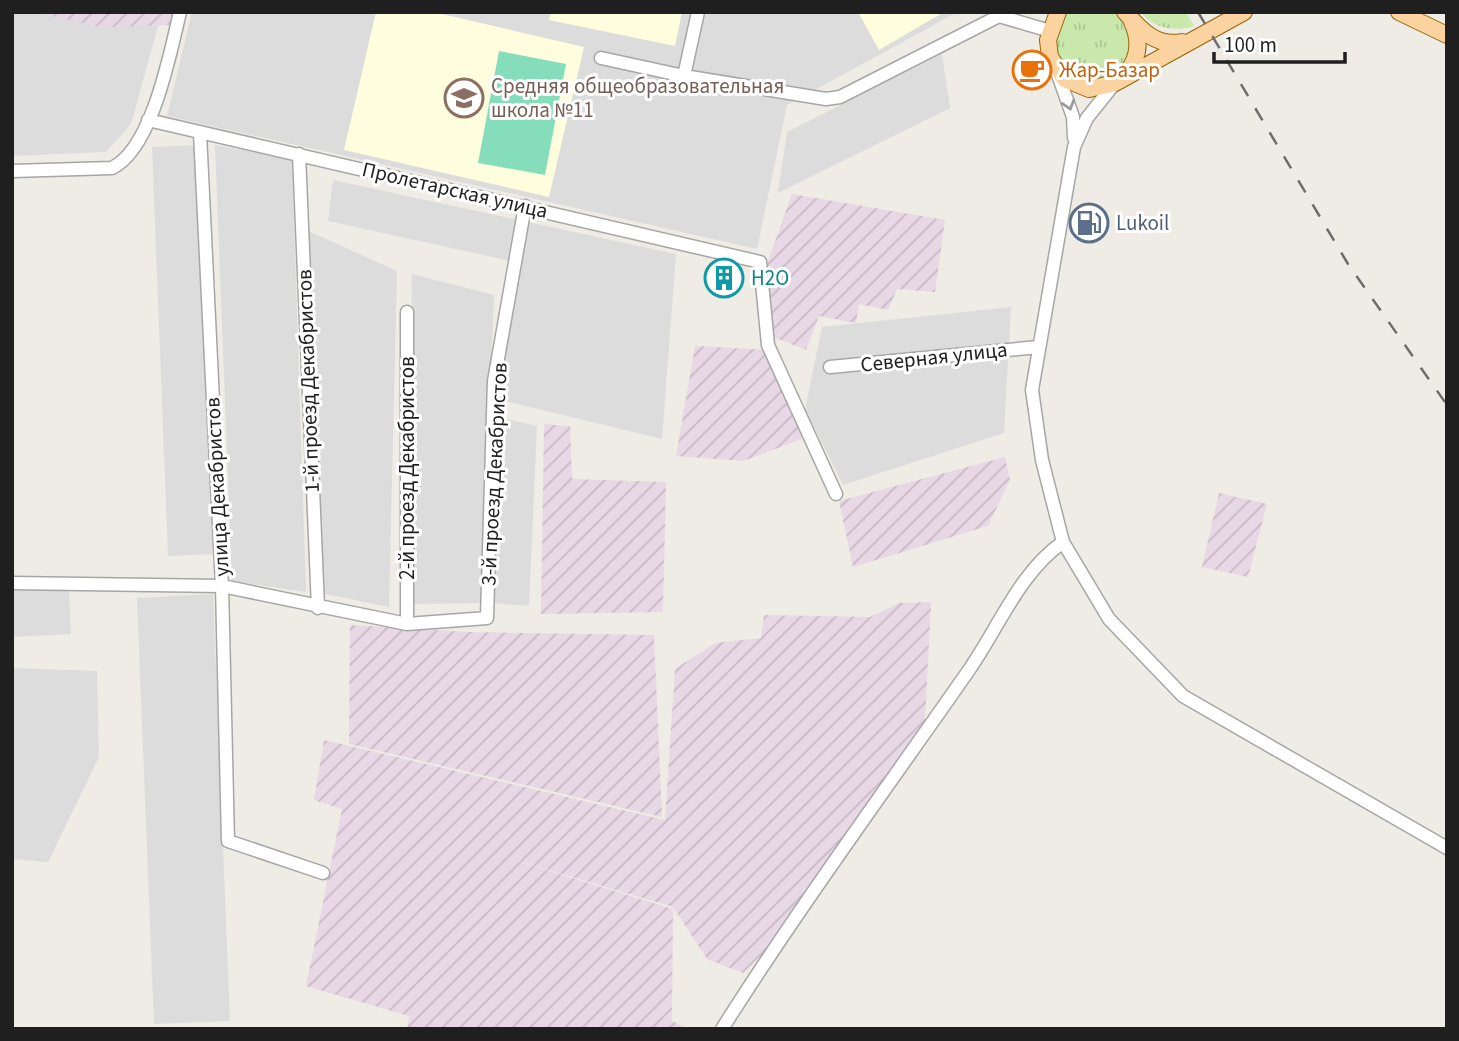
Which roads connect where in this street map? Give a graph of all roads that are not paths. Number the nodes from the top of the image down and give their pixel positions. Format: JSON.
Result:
{"nodes":[{"id":1,"x":180,"y":12,"type":"edge"},
{"id":2,"x":698,"y":12,"type":"edge"},
{"id":3,"x":1244,"y":12,"type":"edge"},
{"id":4,"x":1399,"y":12,"type":"edge"},
{"id":5,"x":1128,"y":15,"type":"edge"},
{"id":6,"x":1056,"y":20,"type":"edge"},
{"id":7,"x":1447,"y":34,"type":"edge"},
{"id":8,"x":1192,"y":40,"type":"junction"},
{"id":9,"x":601,"y":58,"type":"dead end"},
{"id":10,"x":1054,"y":65,"type":"junction"},
{"id":11,"x":684,"y":76,"type":"junction"},
{"id":12,"x":1118,"y":81,"type":"junction"},
{"id":13,"x":148,"y":120,"type":"junction"},
{"id":14,"x":200,"y":133,"type":"junction"},
{"id":15,"x":1074,"y":147,"type":"junction"},
{"id":16,"x":299,"y":154,"type":"junction"},
{"id":17,"x":12,"y":171,"type":"edge"},
{"id":18,"x":525,"y":206,"type":"junction"},
{"id":19,"x":407,"y":312,"type":"dead end"},
{"id":20,"x":1038,"y":347,"type":"junction"},
{"id":21,"x":830,"y":367,"type":"dead end"},
{"id":22,"x":836,"y":494,"type":"dead end"},
{"id":23,"x":1063,"y":542,"type":"junction"},
{"id":24,"x":12,"y":583,"type":"edge"},
{"id":25,"x":222,"y":586,"type":"junction"},
{"id":26,"x":318,"y":608,"type":"junction"},
{"id":27,"x":407,"y":624,"type":"junction"},
{"id":28,"x":1447,"y":848,"type":"edge"},
{"id":29,"x":323,"y":873,"type":"dead end"},
{"id":30,"x":722,"y":1029,"type":"edge"}],
"edges":[{"from":1,"to":13,"type":"street"},
{"from":2,"to":11,"type":"street"},
{"from":3,"to":8,"type":"main road"},
{"from":4,"to":7,"type":"main road"},
{"from":5,"to":8,"type":"main road"},
{"from":5,"to":12,"type":"main road"},
{"from":6,"to":10,"type":"main road"},
{"from":6,"to":11,"type":"street"},
{"from":8,"to":12,"type":"main road"},
{"from":9,"to":11,"type":"street"},
{"from":10,"to":12,"type":"main road"},
{"from":10,"to":15,"type":"street","one_way":true},
{"from":12,"to":15,"type":"street"},
{"from":13,"to":14,"type":"street","name":"Пролетарская улица"},
{"from":13,"to":17,"type":"street"},
{"from":14,"to":16,"type":"street","name":"Пролетарская улица"},
{"from":14,"to":25,"type":"street","name":"улица Декабристов"},
{"from":15,"to":20,"type":"street"},
{"from":16,"to":18,"type":"street","name":"Пролетарская улица"},
{"from":16,"to":26,"type":"street","name":"1-й проезд Декабристов"},
{"from":18,"to":22,"type":"street","name":"Пролетарская улица"},
{"from":18,"to":27,"type":"street","name":"3-й проезд Декабристов"},
{"from":19,"to":27,"type":"street","name":"2-й проезд Декабристов"},
{"from":20,"to":21,"type":"street","name":"Северная улица"},
{"from":20,"to":23,"type":"street"},
{"from":23,"to":28,"type":"street"},
{"from":23,"to":30,"type":"street"},
{"from":24,"to":25,"type":"street"},
{"from":25,"to":26,"type":"street"},
{"from":25,"to":29,"type":"street","name":"улица Декабристов"},
{"from":26,"to":27,"type":"street"}]}
